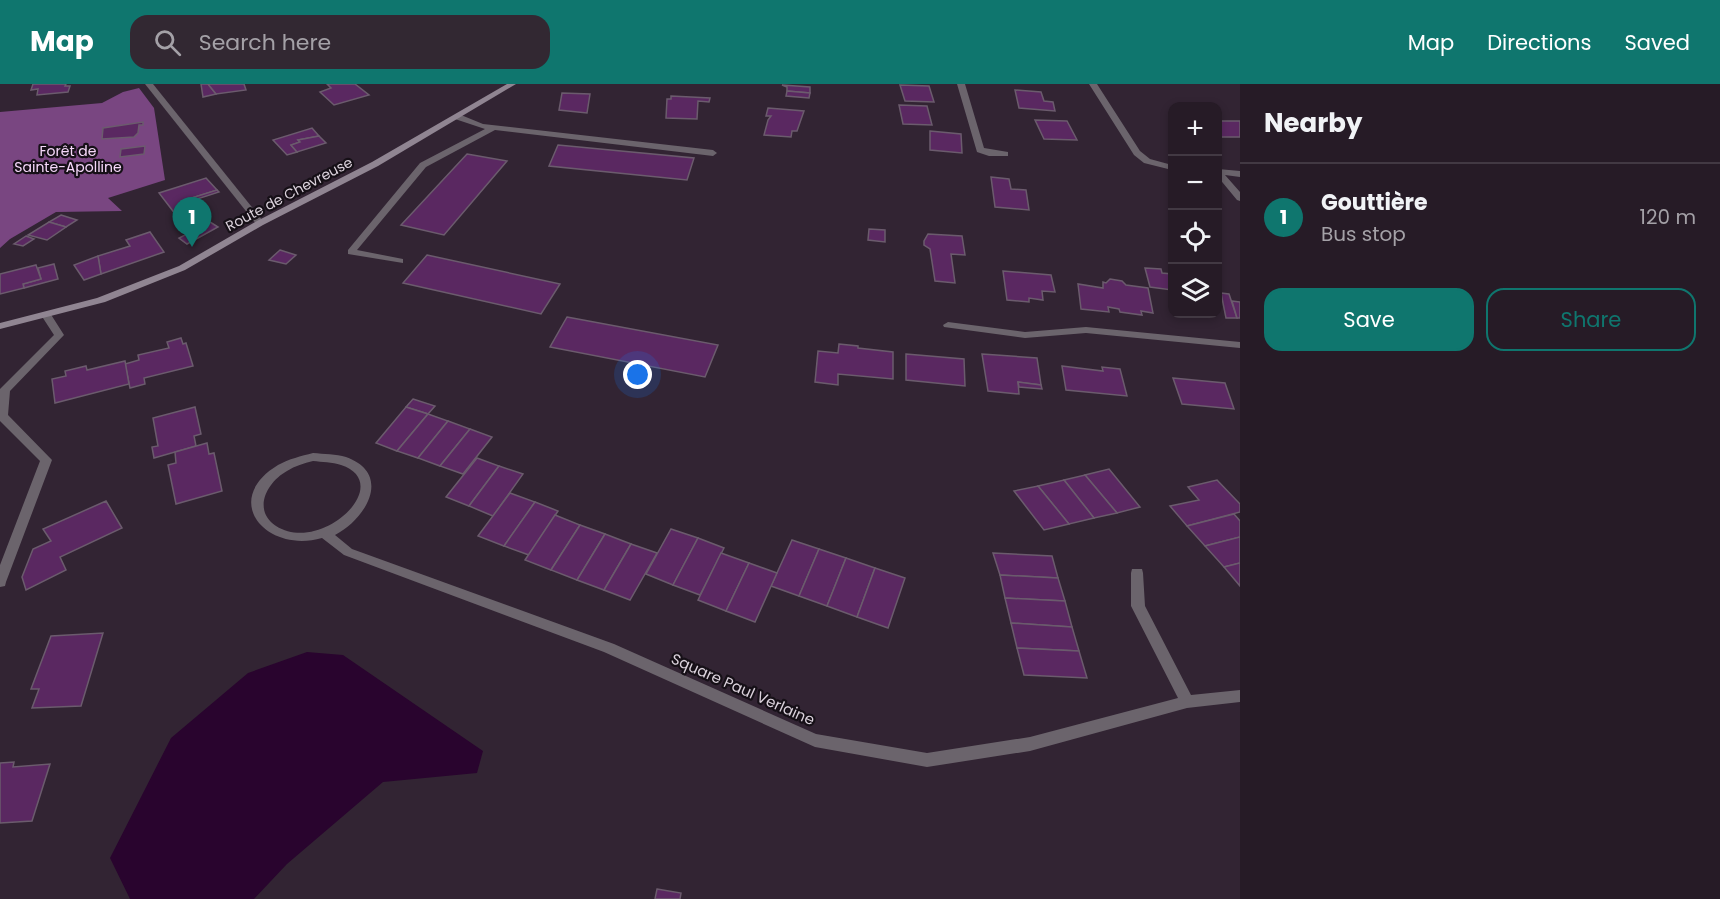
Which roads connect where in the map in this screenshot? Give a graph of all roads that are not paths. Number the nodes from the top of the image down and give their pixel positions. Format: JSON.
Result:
{"nodes":[{"id":1,"x":149,"y":84,"type":"edge"},
{"id":2,"x":512,"y":84,"type":"edge"},
{"id":3,"x":962,"y":84,"type":"edge"},
{"id":4,"x":1093,"y":84,"type":"edge"},
{"id":5,"x":458,"y":117,"type":"junction"},
{"id":6,"x":495,"y":127,"type":"junction"},
{"id":7,"x":713,"y":153,"type":"dead end"},
{"id":8,"x":1005,"y":154,"type":"dead end"},
{"id":9,"x":1168,"y":167,"type":"edge"},
{"id":10,"x":1222,"y":172,"type":"edge"},
{"id":11,"x":1240,"y":174,"type":"edge"},
{"id":12,"x":1222,"y":177,"type":"edge"},
{"id":13,"x":1240,"y":198,"type":"edge"},
{"id":14,"x":260,"y":223,"type":"junction"},
{"id":15,"x":399,"y":261,"type":"dead end"},
{"id":16,"x":46,"y":315,"type":"junction"},
{"id":17,"x":948,"y":325,"type":"dead end"},
{"id":18,"x":0,"y":326,"type":"edge"},
{"id":19,"x":1240,"y":345,"type":"edge"},
{"id":20,"x":324,"y":533,"type":"junction"},
{"id":21,"x":1137,"y":573,"type":"dead end"},
{"id":22,"x":0,"y":582,"type":"edge"},
{"id":23,"x":1240,"y":696,"type":"edge"},
{"id":24,"x":1187,"y":702,"type":"junction"}],
"edges":[{"from":1,"to":14,"type":"street"},
{"from":2,"to":5,"type":"street","name":"Route de Chevreuse"},
{"from":3,"to":8,"type":"street"},
{"from":4,"to":9,"type":"street"},
{"from":5,"to":6,"type":"street"},
{"from":5,"to":14,"type":"street","name":"Route de Chevreuse"},
{"from":6,"to":7,"type":"street"},
{"from":6,"to":15,"type":"street"},
{"from":10,"to":11,"type":"street"},
{"from":12,"to":13,"type":"street"},
{"from":14,"to":16,"type":"street","name":"Route de Chevreuse"},
{"from":16,"to":18,"type":"street","name":"Route de Chevreuse"},
{"from":16,"to":22,"type":"street"},
{"from":17,"to":19,"type":"street"},
{"from":20,"to":20,"type":"street"},
{"from":20,"to":24,"type":"street","name":"Square Paul Verlaine"},
{"from":21,"to":24,"type":"street"},
{"from":23,"to":24,"type":"street","name":"Square Paul Verlaine"}]}
